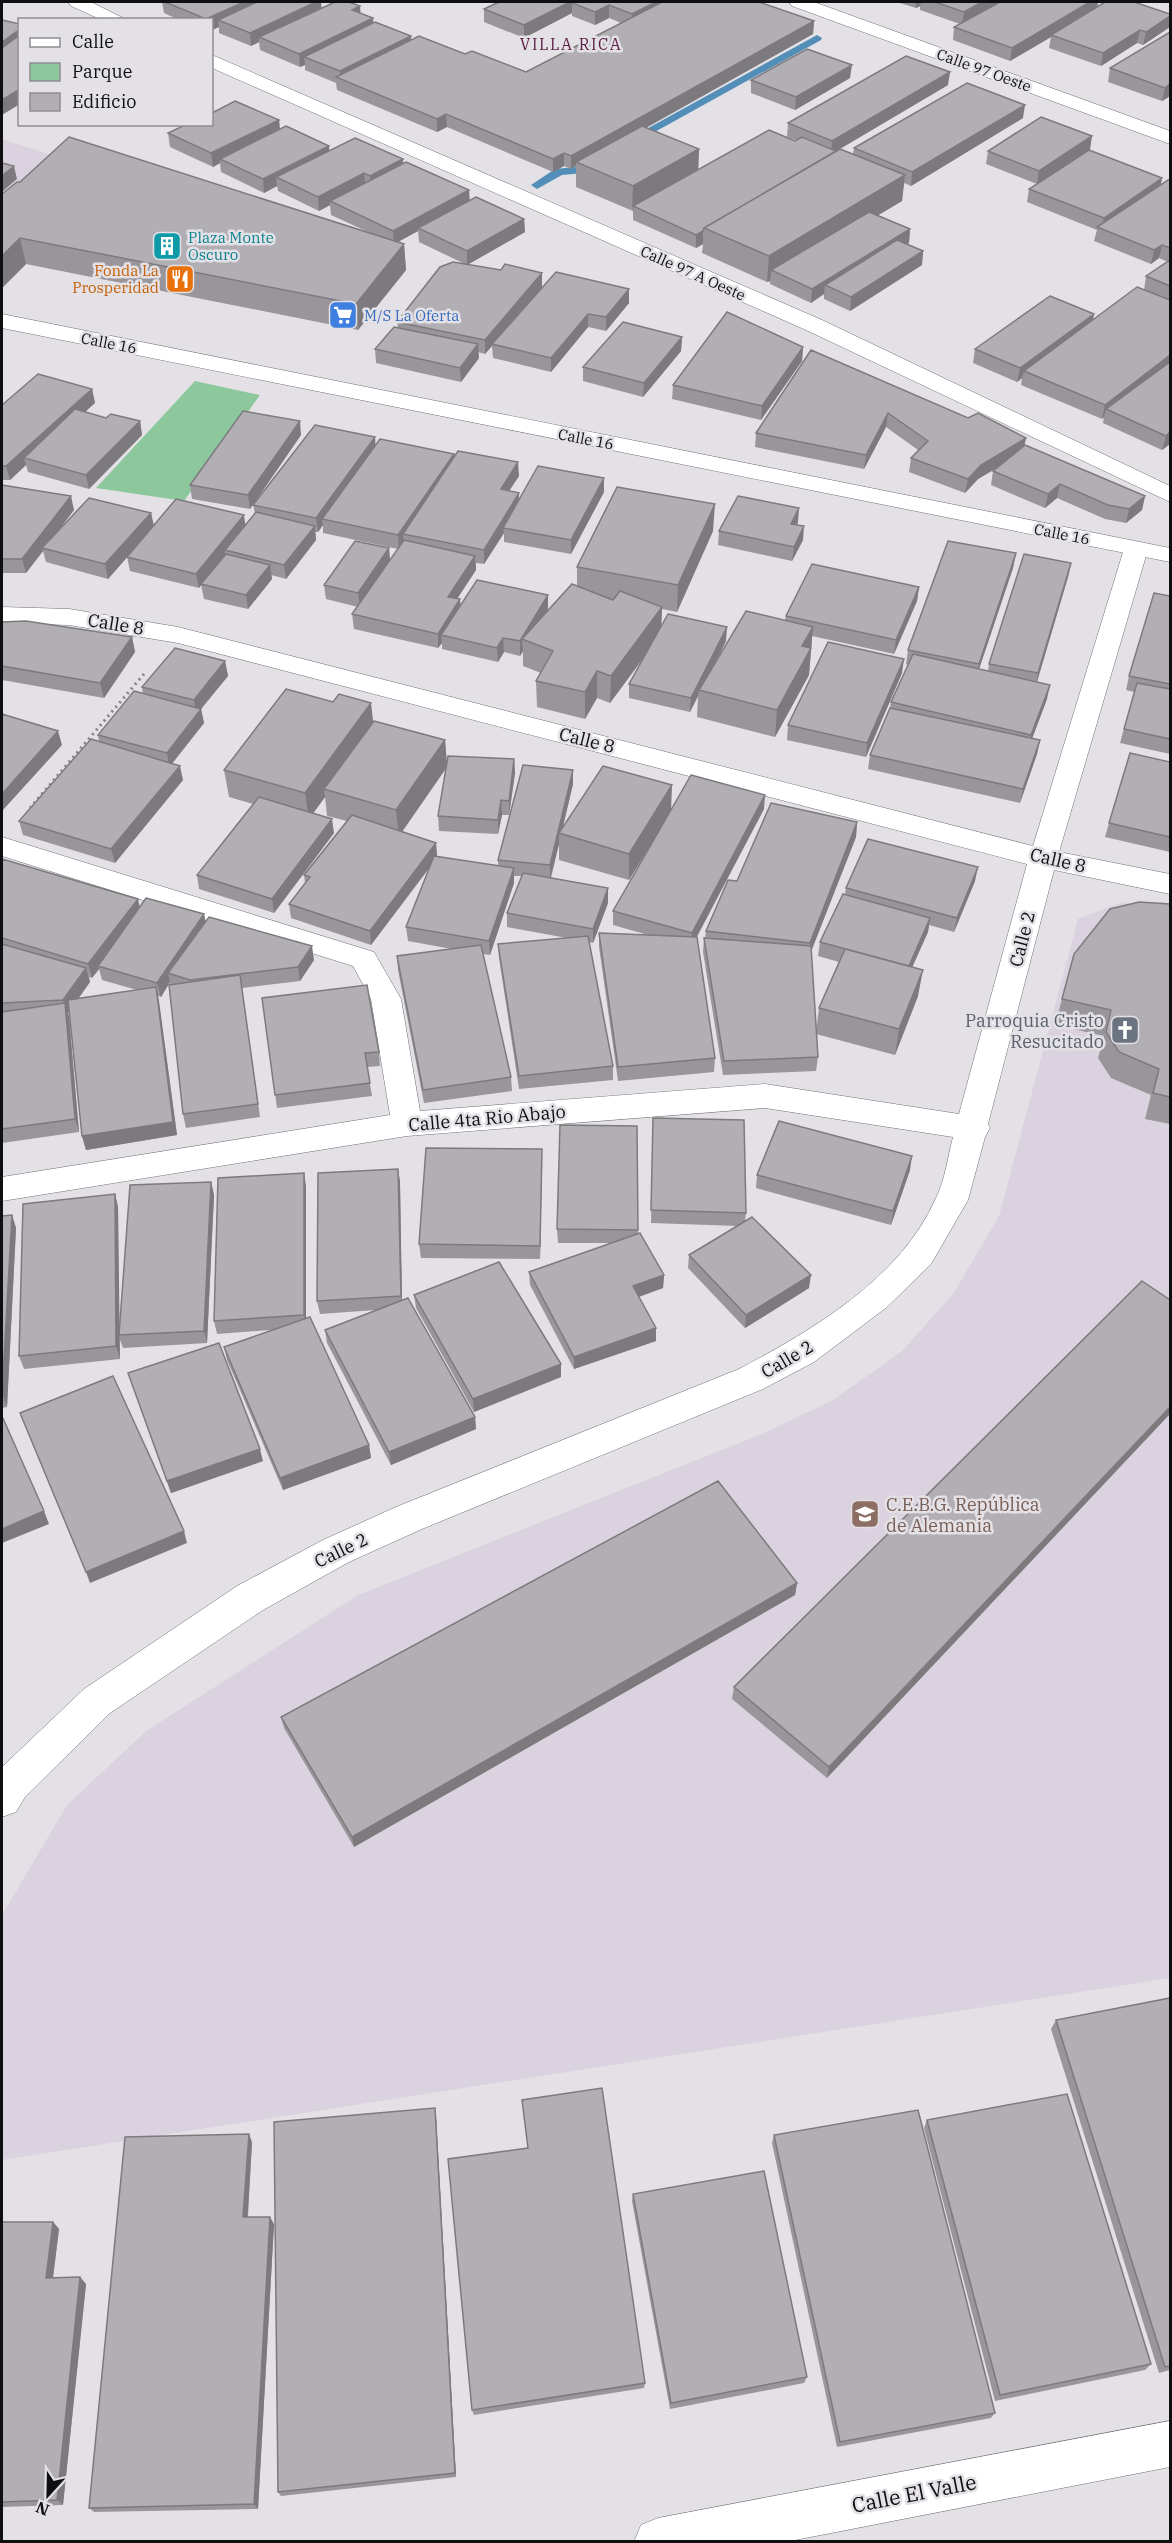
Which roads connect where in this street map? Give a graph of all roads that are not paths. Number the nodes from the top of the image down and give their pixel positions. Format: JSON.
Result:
{"nodes":[{"id":1,"x":77,"y":2,"type":"edge"},
{"id":2,"x":798,"y":2,"type":"edge"},
{"id":3,"x":113,"y":18,"type":"edge"},
{"id":4,"x":213,"y":61,"type":"edge"},
{"id":5,"x":1170,"y":138,"type":"edge"},
{"id":6,"x":2,"y":321,"type":"edge"},
{"id":7,"x":1170,"y":495,"type":"edge"},
{"id":8,"x":1136,"y":549,"type":"junction"},
{"id":9,"x":1170,"y":555,"type":"edge"},
{"id":10,"x":2,"y":615,"type":"edge"},
{"id":11,"x":2,"y":846,"type":"edge"},
{"id":12,"x":1043,"y":858,"type":"junction"},
{"id":13,"x":1170,"y":884,"type":"edge"},
{"id":14,"x":407,"y":1124,"type":"junction"},
{"id":15,"x":974,"y":1128,"type":"junction"},
{"id":16,"x":2,"y":1190,"type":"edge"},
{"id":17,"x":2,"y":1798,"type":"edge"},
{"id":18,"x":1170,"y":2444,"type":"edge"},
{"id":19,"x":658,"y":2541,"type":"edge"}],
"edges":[{"from":1,"to":3,"type":"street"},
{"from":2,"to":5,"type":"street","name":"Calle 97 Oeste"},
{"from":4,"to":7,"type":"street","name":"Calle 97 A Oeste"},
{"from":6,"to":8,"type":"street","name":"Calle 16"},
{"from":8,"to":9,"type":"street","name":"Calle 16"},
{"from":8,"to":12,"type":"street","name":"Calle 2"},
{"from":10,"to":12,"type":"street","name":"Calle 8"},
{"from":11,"to":14,"type":"street"},
{"from":12,"to":13,"type":"street","name":"Calle 8"},
{"from":12,"to":15,"type":"street","name":"Calle 2"},
{"from":14,"to":15,"type":"street","name":"Calle 4ta Rio Abajo"},
{"from":14,"to":16,"type":"street","name":"Calle 4ta Rio Abajo"},
{"from":15,"to":17,"type":"street","name":"Calle 2"},
{"from":18,"to":19,"type":"street","name":"Calle El Valle"}]}
